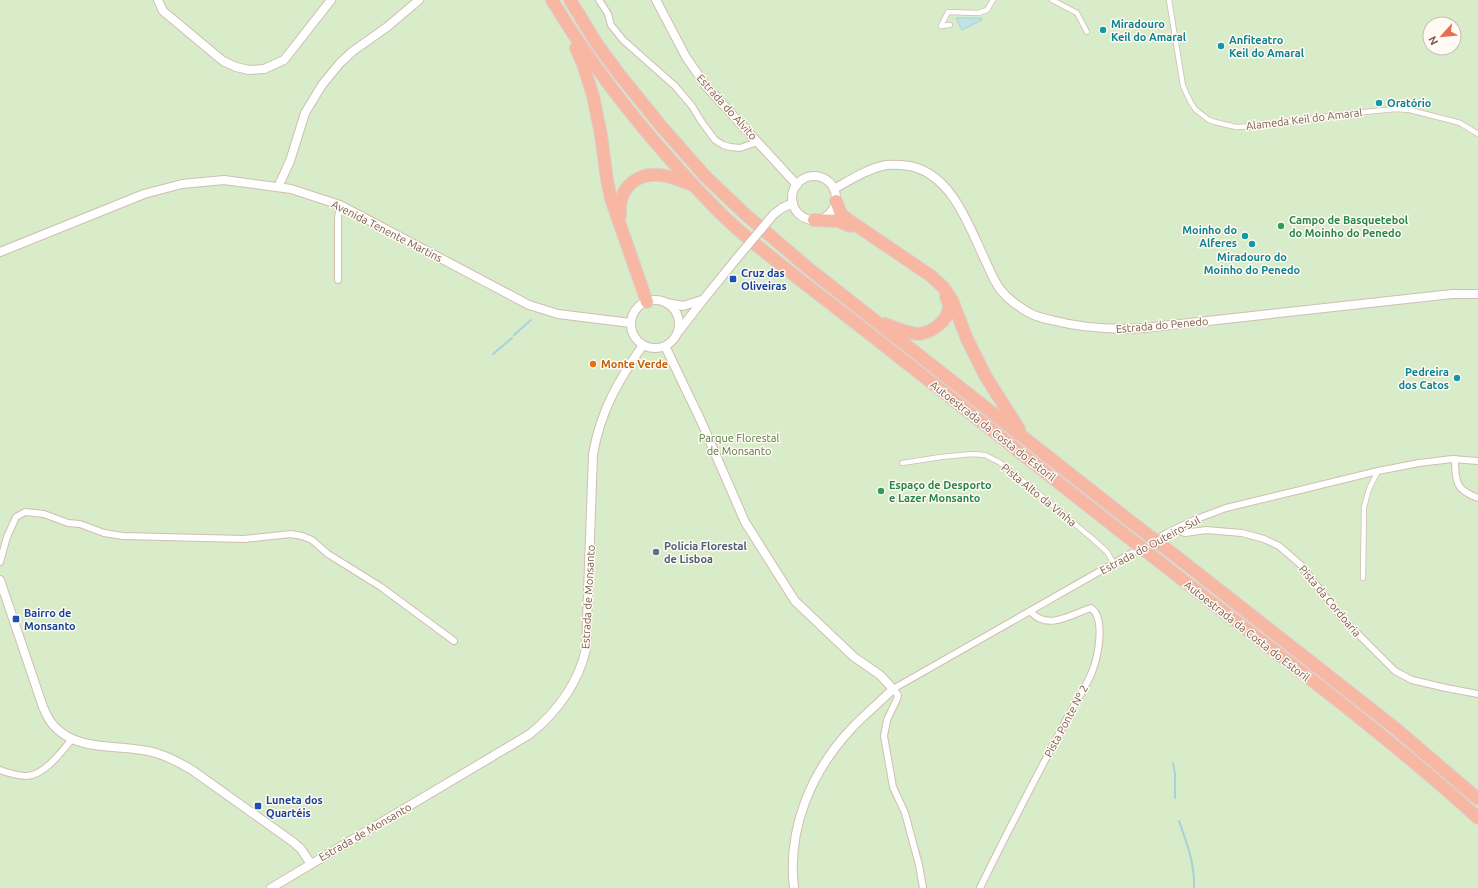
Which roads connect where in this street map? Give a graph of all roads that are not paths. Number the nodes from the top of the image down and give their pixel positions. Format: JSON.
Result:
{"nodes":[{"id":1,"x":158,"y":0,"type":"edge"},
{"id":2,"x":331,"y":0,"type":"edge"},
{"id":3,"x":419,"y":0,"type":"edge"},
{"id":4,"x":552,"y":0,"type":"edge"},
{"id":5,"x":570,"y":0,"type":"edge"},
{"id":6,"x":599,"y":0,"type":"edge"},
{"id":7,"x":656,"y":0,"type":"edge"},
{"id":8,"x":993,"y":0,"type":"edge"},
{"id":9,"x":1052,"y":0,"type":"edge"},
{"id":10,"x":1169,"y":0,"type":"edge"},
{"id":11,"x":562,"y":16,"type":"junction"},
{"id":12,"x":950,"y":25,"type":"dead end"},
{"id":13,"x":1087,"y":32,"type":"dead end"},
{"id":14,"x":1478,"y":134,"type":"edge"},
{"id":15,"x":758,"y":142,"type":"junction"},
{"id":16,"x":797,"y":185,"type":"junction"},
{"id":17,"x":694,"y":186,"type":"junction"},
{"id":18,"x":278,"y":187,"type":"junction"},
{"id":19,"x":834,"y":188,"type":"junction"},
{"id":20,"x":836,"y":202,"type":"junction"},
{"id":21,"x":793,"y":203,"type":"junction"},
{"id":22,"x":340,"y":205,"type":"junction"},
{"id":23,"x":814,"y":220,"type":"junction"},
{"id":24,"x":621,"y":224,"type":"junction"},
{"id":25,"x":0,"y":252,"type":"edge"},
{"id":26,"x":338,"y":280,"type":"dead end"},
{"id":27,"x":1478,"y":294,"type":"edge"},
{"id":28,"x":703,"y":300,"type":"junction"},
{"id":29,"x":647,"y":302,"type":"junction"},
{"id":30,"x":664,"y":302,"type":"junction"},
{"id":31,"x":876,"y":321,"type":"junction"},
{"id":32,"x":631,"y":323,"type":"junction"},
{"id":33,"x":675,"y":337,"type":"junction"},
{"id":34,"x":643,"y":345,"type":"junction"},
{"id":35,"x":665,"y":346,"type":"junction"},
{"id":36,"x":1024,"y":436,"type":"junction"},
{"id":37,"x":1455,"y":459,"type":"junction"},
{"id":38,"x":1478,"y":461,"type":"edge"},
{"id":39,"x":902,"y":463,"type":"dead end"},
{"id":40,"x":1378,"y":471,"type":"junction"},
{"id":41,"x":1478,"y":498,"type":"edge"},
{"id":42,"x":1176,"y":529,"type":"junction"},
{"id":43,"x":0,"y":562,"type":"edge"},
{"id":44,"x":1114,"y":564,"type":"junction"},
{"id":45,"x":1363,"y":578,"type":"dead end"},
{"id":46,"x":0,"y":580,"type":"edge"},
{"id":47,"x":1031,"y":612,"type":"junction"},
{"id":48,"x":454,"y":641,"type":"dead end"},
{"id":49,"x":893,"y":689,"type":"junction"},
{"id":50,"x":1478,"y":694,"type":"edge"},
{"id":51,"x":72,"y":739,"type":"junction"},
{"id":52,"x":0,"y":770,"type":"edge"},
{"id":53,"x":1478,"y":799,"type":"edge"},
{"id":54,"x":1478,"y":818,"type":"edge"},
{"id":55,"x":311,"y":864,"type":"junction"},
{"id":56,"x":271,"y":888,"type":"edge"},
{"id":57,"x":794,"y":888,"type":"edge"},
{"id":58,"x":923,"y":888,"type":"edge"},
{"id":59,"x":980,"y":888,"type":"edge"}],
"edges":[{"from":1,"to":2,"type":"street"},
{"from":3,"to":18,"type":"street"},
{"from":4,"to":11,"type":"highway","name":"Autoestrada da Costa do Estoril"},
{"from":5,"to":31,"type":"highway","name":"Autoestrada da Costa do Estoril"},
{"from":6,"to":15,"type":"street"},
{"from":7,"to":15,"type":"street","name":"Estrada do Alvito"},
{"from":8,"to":12,"type":"street"},
{"from":9,"to":13,"type":"street"},
{"from":10,"to":14,"type":"street","name":"Alameda Keil do Amaral"},
{"from":11,"to":17,"type":"highway","name":"Autoestrada da Costa do Estoril"},
{"from":11,"to":24,"type":"highway"},
{"from":15,"to":16,"type":"street","name":"Estrada do Alvito"},
{"from":16,"to":19,"type":"street"},
{"from":16,"to":21,"type":"street"},
{"from":17,"to":24,"type":"highway"},
{"from":17,"to":54,"type":"highway","name":"Autoestrada da Costa do Estoril","bridge":true},
{"from":18,"to":22,"type":"street","name":"Avenida Tenente Martins"},
{"from":18,"to":25,"type":"street","name":"Avenida Tenente Martins"},
{"from":19,"to":20,"type":"street"},
{"from":19,"to":27,"type":"street","name":"Estrada do Penedo"},
{"from":20,"to":23,"type":"street"},
{"from":20,"to":36,"type":"highway"},
{"from":21,"to":23,"type":"street"},
{"from":21,"to":28,"type":"street","bridge":true},
{"from":22,"to":26,"type":"street"},
{"from":22,"to":32,"type":"street","name":"Avenida Tenente Martins"},
{"from":23,"to":31,"type":"highway"},
{"from":24,"to":29,"type":"highway"},
{"from":28,"to":30,"type":"street"},
{"from":28,"to":33,"type":"street"},
{"from":29,"to":30,"type":"street"},
{"from":29,"to":32,"type":"street"},
{"from":30,"to":33,"type":"street"},
{"from":31,"to":36,"type":"highway","name":"Autoestrada da Costa do Estoril"},
{"from":32,"to":34,"type":"street"},
{"from":33,"to":35,"type":"street"},
{"from":34,"to":35,"type":"street"},
{"from":34,"to":55,"type":"street","name":"Estrada de Monsanto"},
{"from":35,"to":49,"type":"street"},
{"from":36,"to":53,"type":"highway","name":"Autoestrada da Costa do Estoril","bridge":true},
{"from":37,"to":38,"type":"street","name":"Estrada do Outeiro-Sul"},
{"from":37,"to":40,"type":"street","name":"Estrada do Outeiro-Sul"},
{"from":37,"to":41,"type":"street"},
{"from":39,"to":44,"type":"street","name":"Pista Alto da Vinha"},
{"from":40,"to":42,"type":"street","name":"Estrada do Outeiro-Sul"},
{"from":40,"to":45,"type":"street"},
{"from":42,"to":44,"type":"street","name":"Estrada do Outeiro-Sul"},
{"from":42,"to":50,"type":"street","name":"Pista da Cordoaria"},
{"from":43,"to":48,"type":"street"},
{"from":44,"to":47,"type":"street","name":"Estrada do Outeiro-Sul"},
{"from":46,"to":51,"type":"street"},
{"from":47,"to":49,"type":"street","name":"Estrada do Outeiro-Sul"},
{"from":47,"to":59,"type":"street","name":"Pista Ponte Nº 2"},
{"from":49,"to":57,"type":"street"},
{"from":49,"to":58,"type":"street"},
{"from":51,"to":52,"type":"street"},
{"from":51,"to":55,"type":"street"},
{"from":55,"to":56,"type":"street","name":"Estrada de Monsanto"}]}
